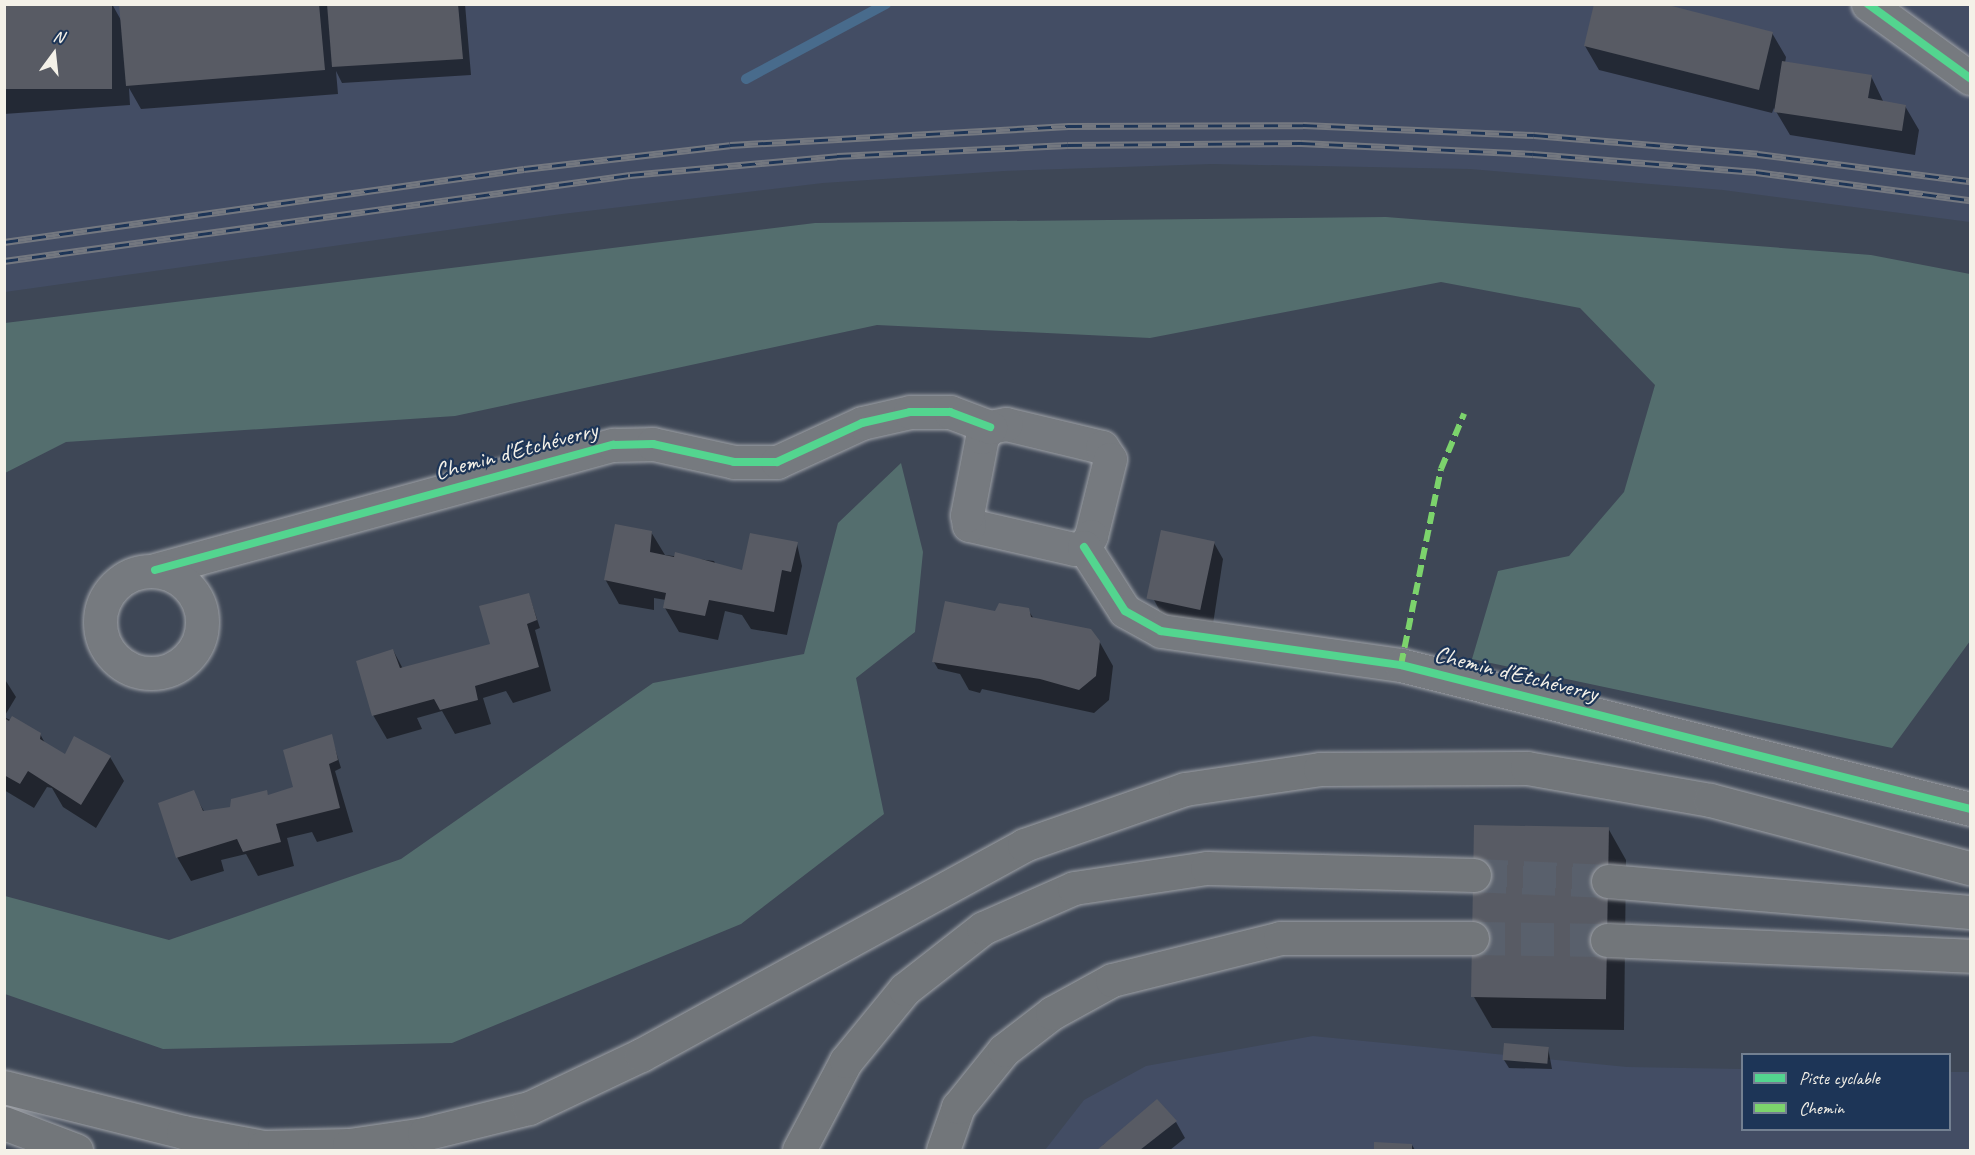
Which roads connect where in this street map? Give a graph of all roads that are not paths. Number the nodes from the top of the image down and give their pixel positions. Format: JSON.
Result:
{"nodes":[{"id":1,"x":1868,"y":4,"type":"edge"},
{"id":2,"x":1971,"y":78,"type":"edge"},
{"id":3,"x":990,"y":427,"type":"junction"},
{"id":4,"x":1084,"y":547,"type":"junction"},
{"id":5,"x":155,"y":570,"type":"dead end"},
{"id":6,"x":1971,"y":809,"type":"edge"},
{"id":7,"x":1971,"y":868,"type":"edge"},
{"id":8,"x":1474,"y":875,"type":"tunnel mouth"},
{"id":9,"x":1608,"y":881,"type":"tunnel mouth"},
{"id":10,"x":1971,"y":912,"type":"edge"},
{"id":11,"x":1473,"y":938,"type":"tunnel mouth"},
{"id":12,"x":1607,"y":940,"type":"tunnel mouth"},
{"id":13,"x":1971,"y":956,"type":"edge"},
{"id":14,"x":4,"y":1087,"type":"edge"},
{"id":15,"x":4,"y":1123,"type":"edge"},
{"id":16,"x":76,"y":1150,"type":"edge"},
{"id":17,"x":799,"y":1150,"type":"edge"},
{"id":18,"x":944,"y":1150,"type":"edge"}],
"edges":[{"from":1,"to":2,"type":"street"},
{"from":3,"to":4,"type":"street"},
{"from":3,"to":4,"type":"street","name":"Chemin d'Etchéverry"},
{"from":3,"to":5,"type":"street","name":"Chemin d'Etchéverry"},
{"from":4,"to":6,"type":"street","name":"Chemin d'Etchéverry"},
{"from":7,"to":14,"type":"highway"},
{"from":8,"to":17,"type":"highway"},
{"from":9,"to":10,"type":"highway"},
{"from":11,"to":18,"type":"highway"},
{"from":12,"to":13,"type":"highway"},
{"from":15,"to":16,"type":"highway"}]}
